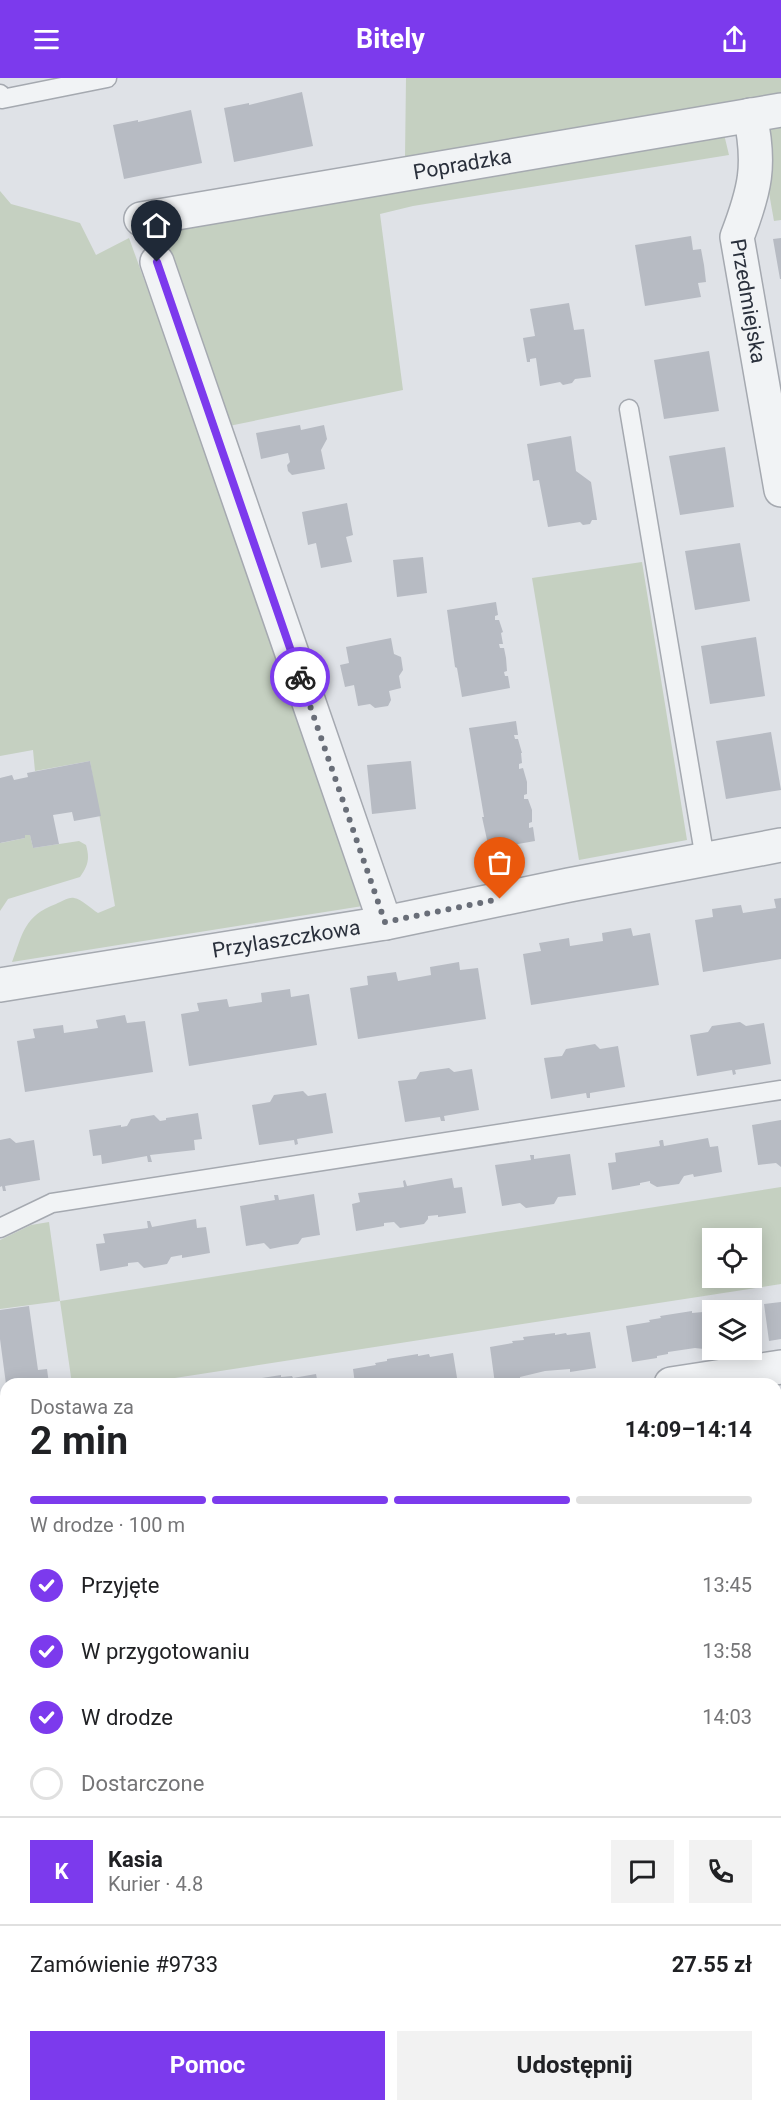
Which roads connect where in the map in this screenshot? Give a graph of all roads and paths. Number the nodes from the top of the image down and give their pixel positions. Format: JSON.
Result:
{"nodes":[{"id":1,"x":106,"y":78,"type":"edge"},
{"id":2,"x":0,"y":94,"type":"edge"},
{"id":3,"x":765,"y":112,"type":"edge"},
{"id":4,"x":141,"y":219,"type":"dead end"},
{"id":5,"x":157,"y":262,"type":"dead end"},
{"id":6,"x":629,"y":409,"type":"dead end"},
{"id":7,"x":781,"y":490,"type":"edge"},
{"id":8,"x":781,"y":845,"type":"edge"},
{"id":9,"x":705,"y":859,"type":"junction"},
{"id":10,"x":385,"y":922,"type":"junction"},
{"id":11,"x":0,"y":984,"type":"edge"},
{"id":12,"x":781,"y":1090,"type":"edge"},
{"id":13,"x":0,"y":1228,"type":"edge"},
{"id":14,"x":781,"y":1367,"type":"edge"},
{"id":15,"x":710,"y":1378,"type":"edge"}],
"edges":[{"from":1,"to":2,"type":"lane"},
{"from":3,"to":4,"type":"street","name":"Popradzka"},
{"from":3,"to":7,"type":"street","name":"Przedmiejska"},
{"from":5,"to":10,"type":"street"},
{"from":6,"to":9,"type":"lane"},
{"from":8,"to":9,"type":"street","name":"Przylaszczkowa"},
{"from":9,"to":10,"type":"street","name":"Przylaszczkowa"},
{"from":10,"to":11,"type":"street","name":"Przylaszczkowa"},
{"from":12,"to":13,"type":"lane"},
{"from":14,"to":15,"type":"street"}]}
